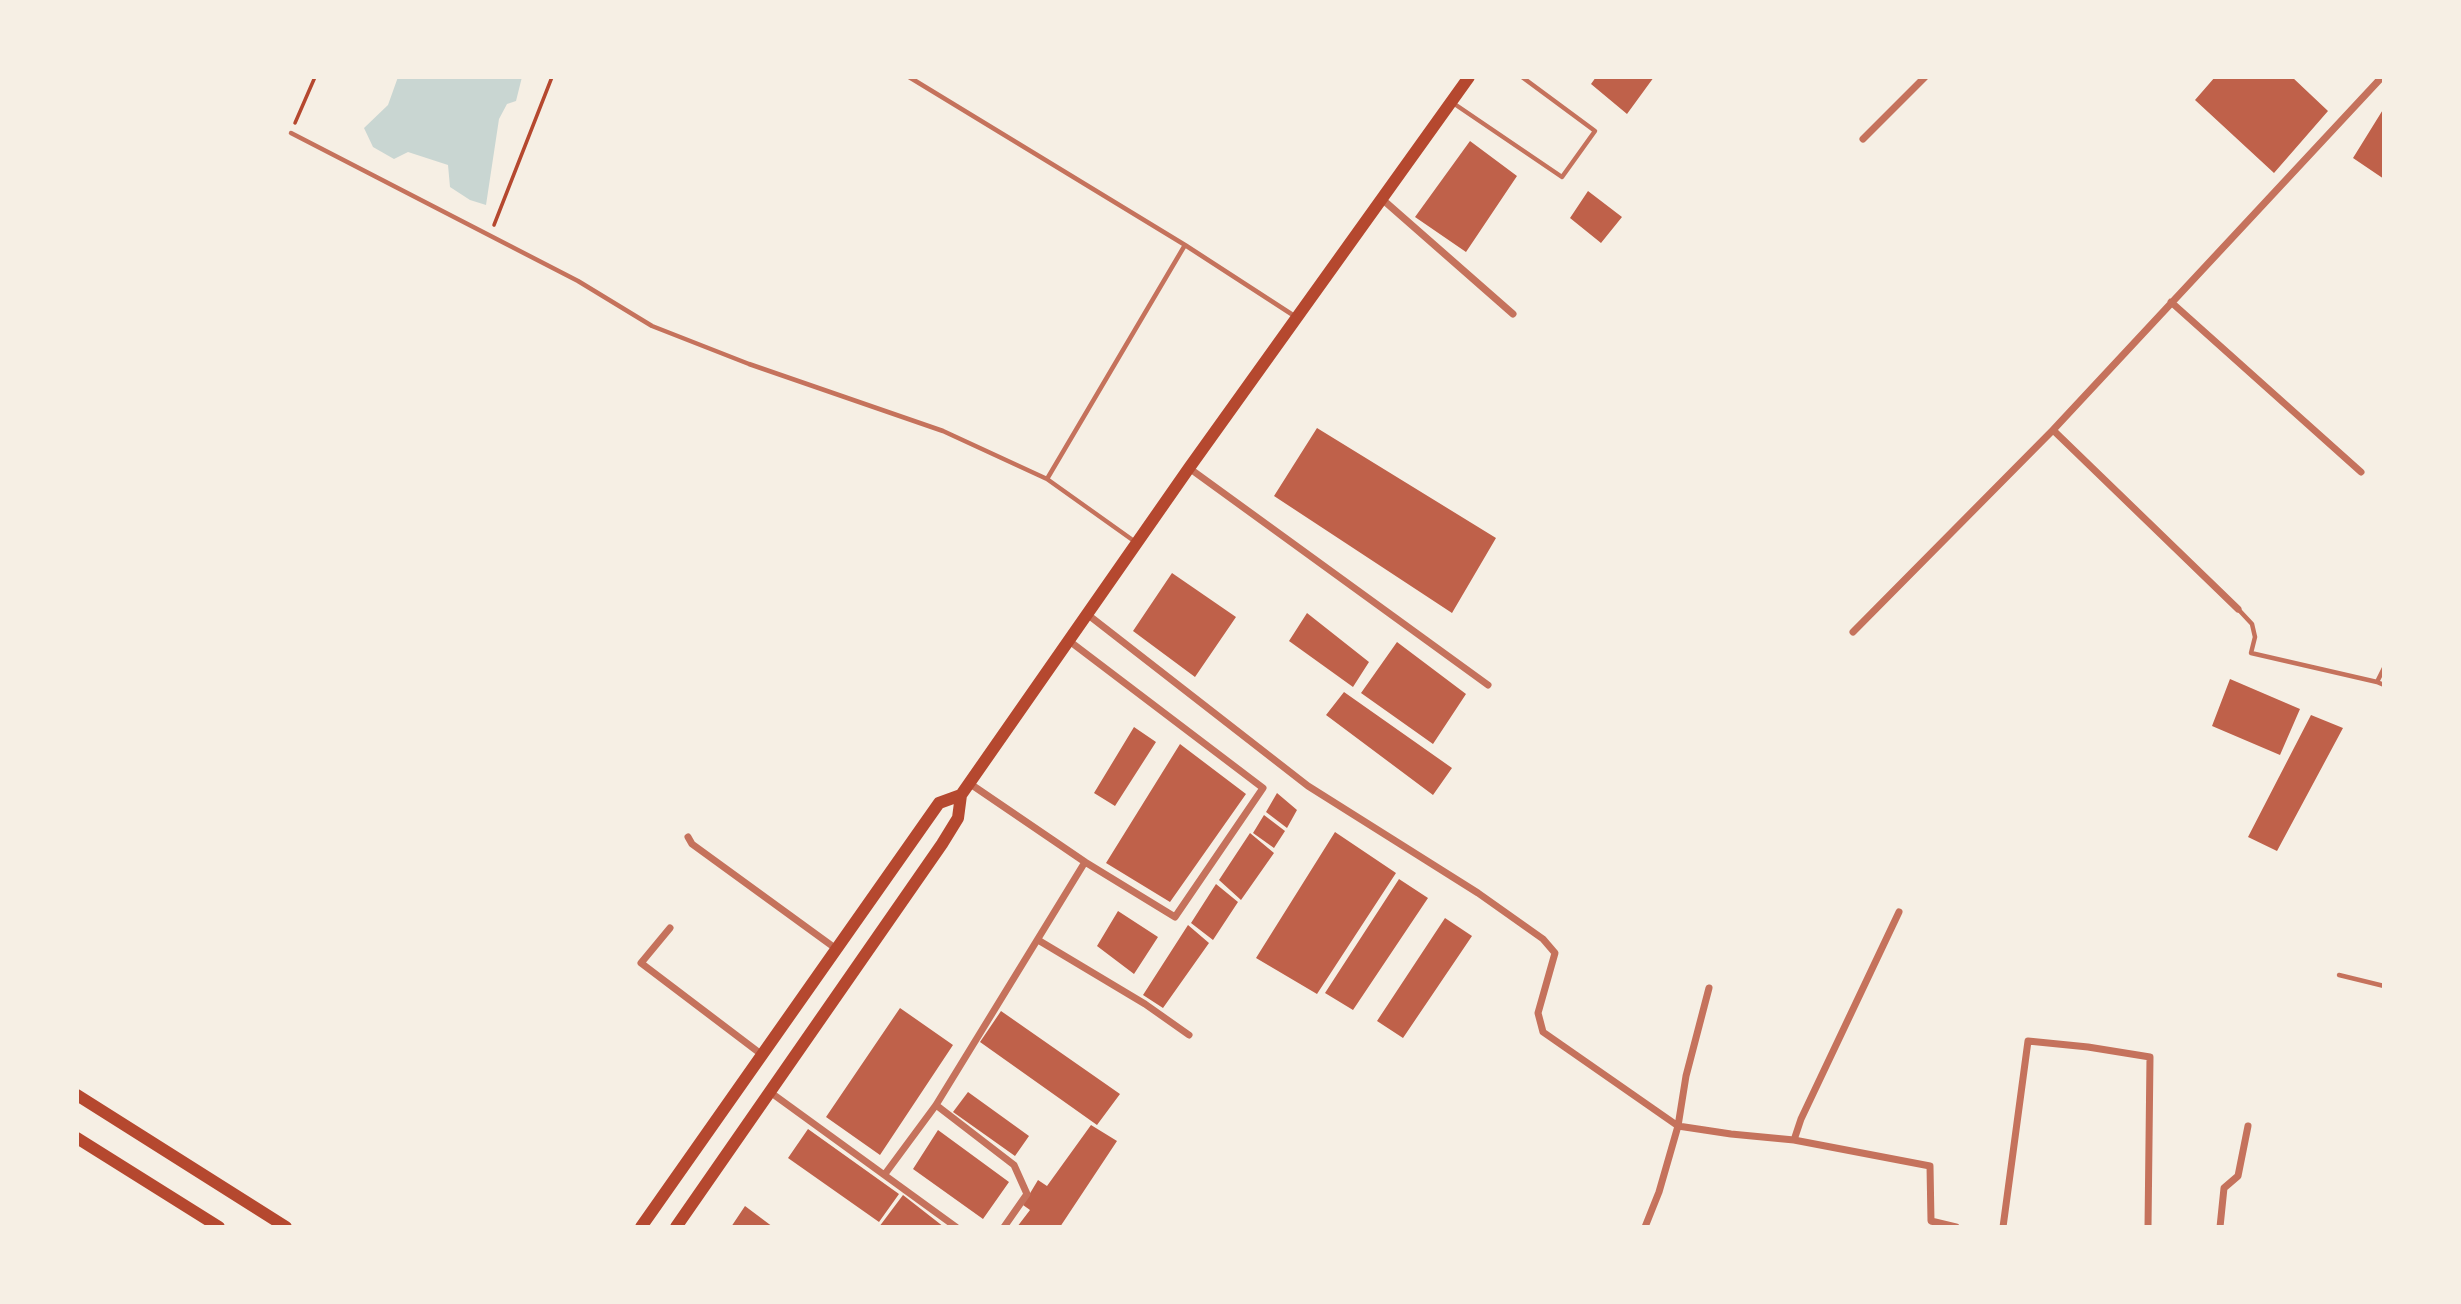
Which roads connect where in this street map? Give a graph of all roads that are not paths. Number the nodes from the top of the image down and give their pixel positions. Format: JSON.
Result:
{"nodes":[{"id":1,"x":909,"y":77,"type":"edge"},
{"id":2,"x":1469,"y":77,"type":"edge"},
{"id":3,"x":1522,"y":77,"type":"edge"},
{"id":4,"x":1925,"y":77,"type":"edge"},
{"id":5,"x":2382,"y":77,"type":"edge"},
{"id":6,"x":1451,"y":102,"type":"junction"},
{"id":7,"x":291,"y":133,"type":"road end"},
{"id":8,"x":1863,"y":139,"type":"dead end"},
{"id":9,"x":1382,"y":198,"type":"junction"},
{"id":10,"x":1185,"y":245,"type":"junction"},
{"id":11,"x":2171,"y":302,"type":"junction"},
{"id":12,"x":1513,"y":314,"type":"dead end"},
{"id":13,"x":1297,"y":317,"type":"junction"},
{"id":14,"x":2053,"y":430,"type":"junction"},
{"id":15,"x":1189,"y":468,"type":"junction"},
{"id":16,"x":2361,"y":472,"type":"dead end"},
{"id":17,"x":1047,"y":479,"type":"junction"},
{"id":18,"x":1137,"y":543,"type":"junction"},
{"id":19,"x":2238,"y":609,"type":"joint"},
{"id":20,"x":1087,"y":614,"type":"junction"},
{"id":21,"x":1853,"y":632,"type":"dead end"},
{"id":22,"x":1068,"y":640,"type":"junction"},
{"id":23,"x":2384,"y":668,"type":"edge"},
{"id":24,"x":2377,"y":682,"type":"junction"},
{"id":25,"x":1488,"y":685,"type":"dead end"},
{"id":26,"x":2384,"y":685,"type":"edge"},
{"id":27,"x":969,"y":783,"type":"junction"},
{"id":28,"x":961,"y":794,"type":"junction"},
{"id":29,"x":688,"y":837,"type":"dead end"},
{"id":30,"x":1084,"y":862,"type":"junction"},
{"id":31,"x":1899,"y":912,"type":"dead end"},
{"id":32,"x":670,"y":928,"type":"dead end"},
{"id":33,"x":1038,"y":940,"type":"junction"},
{"id":34,"x":835,"y":948,"type":"junction"},
{"id":35,"x":2339,"y":975,"type":"dead end"},
{"id":36,"x":2384,"y":986,"type":"edge"},
{"id":37,"x":1709,"y":988,"type":"dead end"},
{"id":38,"x":1189,"y":1035,"type":"dead end"},
{"id":39,"x":761,"y":1054,"type":"junction"},
{"id":40,"x":770,"y":1092,"type":"junction"},
{"id":41,"x":77,"y":1094,"type":"edge"},
{"id":42,"x":936,"y":1105,"type":"junction"},
{"id":43,"x":1678,"y":1126,"type":"junction"},
{"id":44,"x":2248,"y":1126,"type":"dead end"},
{"id":45,"x":77,"y":1138,"type":"edge"},
{"id":46,"x":1794,"y":1140,"type":"junction"},
{"id":47,"x":885,"y":1174,"type":"junction"},
{"id":48,"x":219,"y":1227,"type":"edge"},
{"id":49,"x":286,"y":1227,"type":"edge"},
{"id":50,"x":641,"y":1227,"type":"edge"},
{"id":51,"x":676,"y":1227,"type":"edge"},
{"id":52,"x":957,"y":1227,"type":"edge"},
{"id":53,"x":1004,"y":1227,"type":"edge"},
{"id":54,"x":1645,"y":1227,"type":"edge"},
{"id":55,"x":1956,"y":1227,"type":"edge"},
{"id":56,"x":2003,"y":1227,"type":"edge"},
{"id":57,"x":2148,"y":1227,"type":"edge"},
{"id":58,"x":2220,"y":1227,"type":"edge"}],
"edges":[{"from":1,"to":10,"type":"lane"},
{"from":2,"to":6,"type":"main road"},
{"from":3,"to":6,"type":"lane"},
{"from":4,"to":8,"type":"street"},
{"from":5,"to":11,"type":"street"},
{"from":6,"to":9,"type":"main road"},
{"from":7,"to":17,"type":"lane"},
{"from":9,"to":12,"type":"street"},
{"from":9,"to":13,"type":"main road"},
{"from":10,"to":13,"type":"lane"},
{"from":10,"to":17,"type":"lane"},
{"from":11,"to":14,"type":"street"},
{"from":11,"to":16,"type":"street"},
{"from":13,"to":15,"type":"main road"},
{"from":14,"to":19,"type":"street"},
{"from":14,"to":21,"type":"street"},
{"from":15,"to":18,"type":"main road"},
{"from":15,"to":25,"type":"street"},
{"from":17,"to":18,"type":"lane"},
{"from":18,"to":20,"type":"main road"},
{"from":19,"to":24,"type":"lane"},
{"from":20,"to":22,"type":"main road"},
{"from":20,"to":43,"type":"street"},
{"from":22,"to":27,"type":"main road"},
{"from":22,"to":30,"type":"street"},
{"from":23,"to":24,"type":"lane"},
{"from":24,"to":26,"type":"lane"},
{"from":27,"to":28,"type":"main road"},
{"from":27,"to":30,"type":"street"},
{"from":28,"to":34,"type":"main road"},
{"from":28,"to":40,"type":"main road"},
{"from":29,"to":34,"type":"street"},
{"from":30,"to":33,"type":"street"},
{"from":31,"to":46,"type":"street"},
{"from":32,"to":39,"type":"street"},
{"from":33,"to":38,"type":"street"},
{"from":33,"to":42,"type":"street"},
{"from":34,"to":39,"type":"main road"},
{"from":35,"to":36,"type":"lane"},
{"from":37,"to":43,"type":"street"},
{"from":39,"to":50,"type":"main road"},
{"from":40,"to":47,"type":"street"},
{"from":40,"to":51,"type":"main road"},
{"from":41,"to":49,"type":"main road"},
{"from":42,"to":47,"type":"street"},
{"from":42,"to":53,"type":"street"},
{"from":43,"to":46,"type":"street"},
{"from":43,"to":54,"type":"street"},
{"from":44,"to":58,"type":"street"},
{"from":45,"to":48,"type":"main road"},
{"from":46,"to":55,"type":"street"},
{"from":47,"to":52,"type":"street"},
{"from":56,"to":57,"type":"street"}]}
